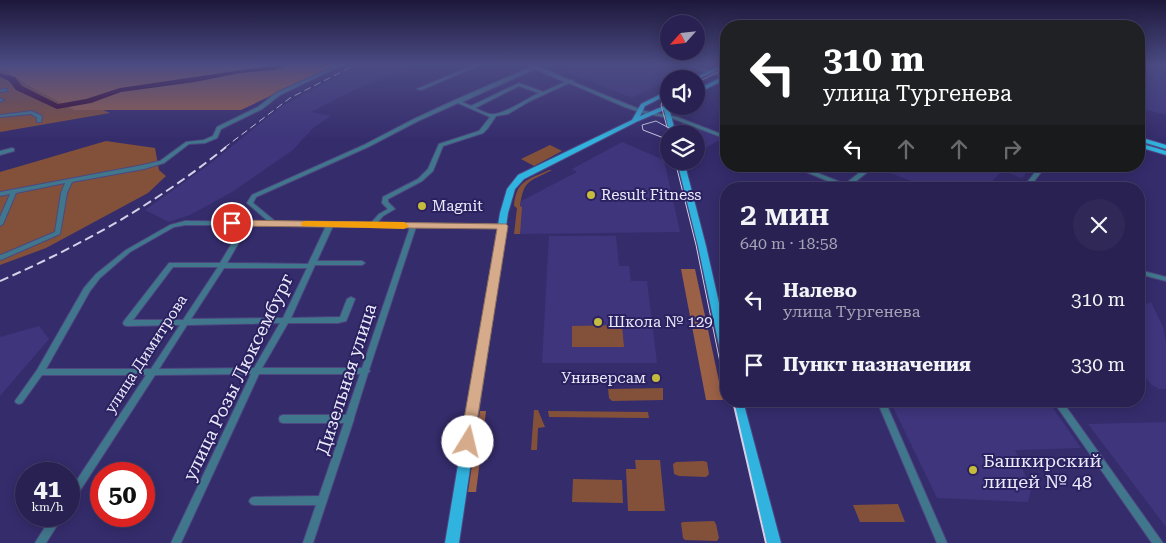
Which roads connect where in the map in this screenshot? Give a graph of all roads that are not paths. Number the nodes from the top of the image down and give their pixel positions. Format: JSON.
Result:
{"nodes":[{"id":1,"x":288,"y":89,"type":"edge"},
{"id":2,"x":486,"y":89,"type":"edge"},
{"id":3,"x":508,"y":89,"type":"edge"},
{"id":4,"x":533,"y":89,"type":"edge"},
{"id":5,"x":551,"y":89,"type":"edge"},
{"id":6,"x":590,"y":89,"type":"edge"},
{"id":7,"x":543,"y":93,"type":"junction"},
{"id":8,"x":660,"y":96,"type":"edge"},
{"id":9,"x":457,"y":102,"type":"junction"},
{"id":10,"x":471,"y":108,"type":"junction"},
{"id":11,"x":660,"y":110,"type":"edge"},
{"id":12,"x":640,"y":111,"type":"junction"},
{"id":13,"x":652,"y":114,"type":"junction"},
{"id":14,"x":0,"y":116,"type":"edge"},
{"id":15,"x":494,"y":116,"type":"junction"},
{"id":16,"x":668,"y":116,"type":"junction"},
{"id":17,"x":40,"y":121,"type":"dead end"},
{"id":18,"x":634,"y":121,"type":"junction"},
{"id":19,"x":670,"y":125,"type":"edge"},
{"id":20,"x":720,"y":136,"type":"edge"},
{"id":21,"x":1145,"y":141,"type":"edge"},
{"id":22,"x":1145,"y":147,"type":"edge"},
{"id":23,"x":1166,"y":147,"type":"edge"},
{"id":24,"x":12,"y":150,"type":"dead end"},
{"id":25,"x":0,"y":152,"type":"edge"},
{"id":26,"x":1166,"y":153,"type":"edge"},
{"id":27,"x":682,"y":170,"type":"edge"},
{"id":28,"x":809,"y":172,"type":"edge"},
{"id":29,"x":865,"y":172,"type":"edge"},
{"id":30,"x":1038,"y":172,"type":"edge"},
{"id":31,"x":69,"y":182,"type":"junction"},
{"id":32,"x":833,"y":182,"type":"edge"},
{"id":33,"x":854,"y":182,"type":"edge"},
{"id":34,"x":1030,"y":182,"type":"edge"},
{"id":35,"x":14,"y":191,"type":"junction"},
{"id":36,"x":0,"y":194,"type":"edge"},
{"id":37,"x":0,"y":224,"type":"edge"},
{"id":38,"x":247,"y":224,"type":"junction"},
{"id":39,"x":274,"y":224,"type":"junction"},
{"id":40,"x":330,"y":225,"type":"junction"},
{"id":41,"x":372,"y":225,"type":"junction"},
{"id":42,"x":413,"y":226,"type":"junction"},
{"id":43,"x":502,"y":226,"type":"junction"},
{"id":44,"x":0,"y":258,"type":"edge"},
{"id":45,"x":362,"y":263,"type":"dead end"},
{"id":46,"x":311,"y":265,"type":"junction"},
{"id":47,"x":222,"y":266,"type":"junction"},
{"id":48,"x":1145,"y":274,"type":"edge"},
{"id":49,"x":1166,"y":279,"type":"edge"},
{"id":50,"x":351,"y":299,"type":"dead end"},
{"id":51,"x":185,"y":321,"type":"junction"},
{"id":52,"x":285,"y":322,"type":"junction"},
{"id":53,"x":720,"y":328,"type":"edge"},
{"id":54,"x":366,"y":371,"type":"junction"},
{"id":55,"x":40,"y":372,"type":"junction"},
{"id":56,"x":152,"y":372,"type":"junction"},
{"id":57,"x":256,"y":372,"type":"junction"},
{"id":58,"x":19,"y":401,"type":"dead end"},
{"id":59,"x":740,"y":407,"type":"edge"},
{"id":60,"x":884,"y":407,"type":"edge"},
{"id":61,"x":1061,"y":407,"type":"edge"},
{"id":62,"x":283,"y":419,"type":"dead end"},
{"id":63,"x":350,"y":419,"type":"junction"},
{"id":64,"x":80,"y":483,"type":"edge"},
{"id":65,"x":323,"y":500,"type":"junction"},
{"id":66,"x":254,"y":501,"type":"dead end"},
{"id":67,"x":51,"y":527,"type":"edge"},
{"id":68,"x":40,"y":543,"type":"edge"},
{"id":69,"x":176,"y":543,"type":"edge"},
{"id":70,"x":308,"y":543,"type":"edge"},
{"id":71,"x":452,"y":543,"type":"edge"},
{"id":72,"x":774,"y":543,"type":"edge"},
{"id":73,"x":942,"y":543,"type":"edge"},
{"id":74,"x":1158,"y":543,"type":"edge"}],
"edges":[{"from":1,"to":31,"type":"street"},
{"from":2,"to":9,"type":"street"},
{"from":3,"to":10,"type":"street"},
{"from":4,"to":7,"type":"street"},
{"from":5,"to":7,"type":"street"},
{"from":6,"to":12,"type":"street"},
{"from":7,"to":15,"type":"street"},
{"from":8,"to":12,"type":"main road"},
{"from":9,"to":10,"type":"street"},
{"from":9,"to":39,"type":"street"},
{"from":10,"to":15,"type":"street"},
{"from":11,"to":13,"type":"main road"},
{"from":12,"to":13,"type":"street"},
{"from":12,"to":18,"type":"main road"},
{"from":13,"to":16,"type":"street"},
{"from":13,"to":18,"type":"main road"},
{"from":14,"to":17,"type":"street"},
{"from":15,"to":41,"type":"street"},
{"from":16,"to":19,"type":"main road"},
{"from":16,"to":20,"type":"street"},
{"from":18,"to":43,"type":"main road"},
{"from":21,"to":23,"type":"main road"},
{"from":22,"to":26,"type":"main road"},
{"from":24,"to":25,"type":"street"},
{"from":27,"to":53,"type":"main road"},
{"from":28,"to":32,"type":"street"},
{"from":29,"to":33,"type":"street"},
{"from":30,"to":34,"type":"street"},
{"from":31,"to":35,"type":"street"},
{"from":31,"to":44,"type":"street"},
{"from":35,"to":36,"type":"street"},
{"from":35,"to":37,"type":"street"},
{"from":38,"to":39,"type":"street"},
{"from":38,"to":47,"type":"street","name":"улица Димитрова"},
{"from":38,"to":55,"type":"street"},
{"from":39,"to":40,"type":"street"},
{"from":40,"to":41,"type":"street"},
{"from":40,"to":46,"type":"street","name":"улица Розы Люксембург"},
{"from":41,"to":42,"type":"street"},
{"from":42,"to":43,"type":"street"},
{"from":42,"to":54,"type":"street","name":"Дизельная улица"},
{"from":43,"to":71,"type":"main road"},
{"from":45,"to":46,"type":"street"},
{"from":46,"to":47,"type":"street"},
{"from":46,"to":52,"type":"street","name":"улица Розы Люксембург"},
{"from":47,"to":51,"type":"street","name":"улица Димитрова"},
{"from":47,"to":51,"type":"street"},
{"from":48,"to":49,"type":"street"},
{"from":50,"to":52,"type":"street"},
{"from":51,"to":52,"type":"street"},
{"from":51,"to":56,"type":"street","name":"улица Димитрова"},
{"from":52,"to":57,"type":"street","name":"улица Розы Люксембург"},
{"from":54,"to":57,"type":"street"},
{"from":54,"to":63,"type":"street","name":"Дизельная улица"},
{"from":55,"to":56,"type":"street"},
{"from":55,"to":58,"type":"street"},
{"from":56,"to":57,"type":"street"},
{"from":56,"to":64,"type":"street","name":"улица Димитрова"},
{"from":57,"to":69,"type":"street","name":"улица Розы Люксембург"},
{"from":59,"to":72,"type":"main road"},
{"from":60,"to":73,"type":"street"},
{"from":61,"to":74,"type":"street"},
{"from":62,"to":63,"type":"street"},
{"from":63,"to":65,"type":"street","name":"Дизельная улица"},
{"from":65,"to":66,"type":"street"},
{"from":65,"to":70,"type":"street","name":"Дизельная улица"},
{"from":67,"to":68,"type":"street"}]}
